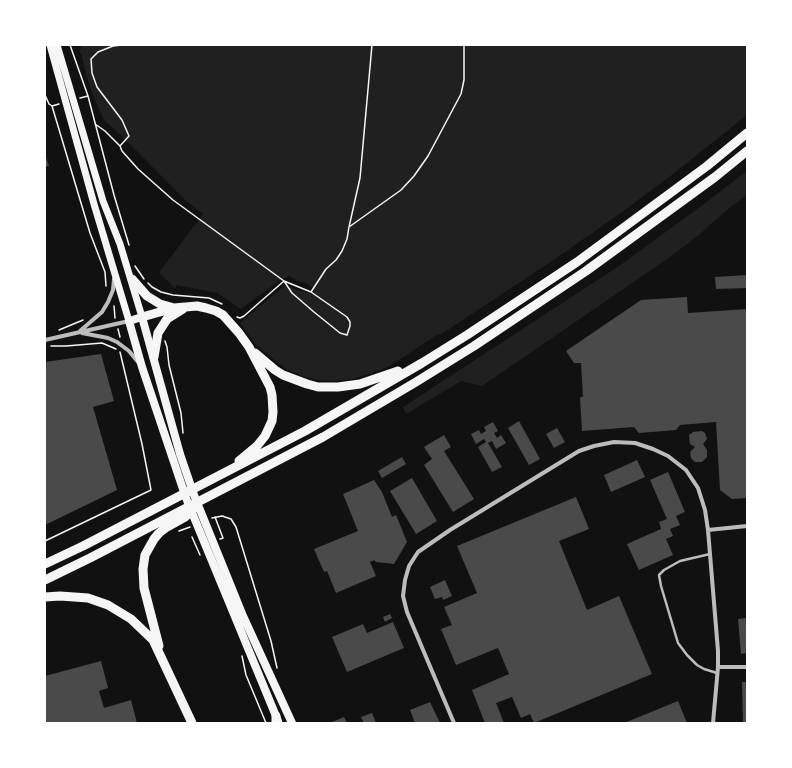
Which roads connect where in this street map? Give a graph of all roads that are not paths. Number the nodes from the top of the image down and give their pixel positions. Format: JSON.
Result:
{"nodes":[{"id":1,"x":50,"y":45,"type":"edge"},
{"id":2,"x":57,"y":45,"type":"edge"},
{"id":3,"x":747,"y":133,"type":"edge"},
{"id":4,"x":747,"y":151,"type":"edge"},
{"id":5,"x":115,"y":272,"type":"junction"},
{"id":6,"x":132,"y":279,"type":"junction"},
{"id":7,"x":186,"y":307,"type":"junction"},
{"id":8,"x":174,"y":308,"type":"junction"},
{"id":9,"x":142,"y":317,"type":"junction"},
{"id":10,"x":129,"y":321,"type":"junction"},
{"id":11,"x":78,"y":332,"type":"junction"},
{"id":12,"x":45,"y":340,"type":"edge"},
{"id":13,"x":248,"y":346,"type":"junction"},
{"id":14,"x":154,"y":357,"type":"junction"},
{"id":15,"x":422,"y":363,"type":"junction"},
{"id":16,"x":142,"y":366,"type":"junction"},
{"id":17,"x":176,"y":456,"type":"junction"},
{"id":18,"x":215,"y":478,"type":"junction"},
{"id":19,"x":205,"y":499,"type":"junction"},
{"id":20,"x":747,"y":526,"type":"edge"},
{"id":21,"x":708,"y":530,"type":"junction"},
{"id":22,"x":205,"y":544,"type":"junction"},
{"id":23,"x":710,"y":554,"type":"junction"},
{"id":24,"x":45,"y":564,"type":"edge"},
{"id":25,"x":45,"y":580,"type":"edge"},
{"id":26,"x":45,"y":598,"type":"edge"},
{"id":27,"x":164,"y":662,"type":"junction"},
{"id":28,"x":718,"y":667,"type":"junction"},
{"id":29,"x":747,"y":667,"type":"edge"},
{"id":30,"x":718,"y":673,"type":"junction"},
{"id":31,"x":277,"y":721,"type":"edge"},
{"id":32,"x":192,"y":723,"type":"edge"},
{"id":33,"x":292,"y":723,"type":"edge"},
{"id":34,"x":454,"y":723,"type":"edge"},
{"id":35,"x":713,"y":723,"type":"edge"}],
"edges":[{"from":1,"to":5,"type":"main road"},
{"from":2,"to":6,"type":"main road"},
{"from":3,"to":15,"type":"highway"},
{"from":4,"to":19,"type":"highway"},
{"from":5,"to":10,"type":"main road"},
{"from":5,"to":11,"type":"street"},
{"from":6,"to":8,"type":"highway"},
{"from":6,"to":9,"type":"main road"},
{"from":7,"to":8,"type":"highway"},
{"from":7,"to":13,"type":"highway"},
{"from":7,"to":14,"type":"highway"},
{"from":8,"to":9,"type":"highway"},
{"from":9,"to":10,"type":"main road"},
{"from":9,"to":14,"type":"main road"},
{"from":10,"to":11,"type":"street"},
{"from":10,"to":16,"type":"main road"},
{"from":11,"to":12,"type":"street"},
{"from":11,"to":16,"type":"street"},
{"from":13,"to":15,"type":"highway"},
{"from":13,"to":18,"type":"highway"},
{"from":14,"to":17,"type":"main road"},
{"from":15,"to":18,"type":"highway"},
{"from":16,"to":17,"type":"main road"},
{"from":17,"to":22,"type":"main road"},
{"from":18,"to":24,"type":"highway"},
{"from":19,"to":25,"type":"highway"},
{"from":19,"to":27,"type":"highway"},
{"from":20,"to":21,"type":"street"},
{"from":21,"to":23,"type":"street"},
{"from":21,"to":34,"type":"street"},
{"from":22,"to":31,"type":"main road"},
{"from":22,"to":33,"type":"main road"},
{"from":23,"to":28,"type":"street"},
{"from":23,"to":30,"type":"lane"},
{"from":26,"to":27,"type":"highway"},
{"from":27,"to":32,"type":"highway"},
{"from":28,"to":29,"type":"street"},
{"from":28,"to":30,"type":"street"},
{"from":30,"to":35,"type":"street"}]}
